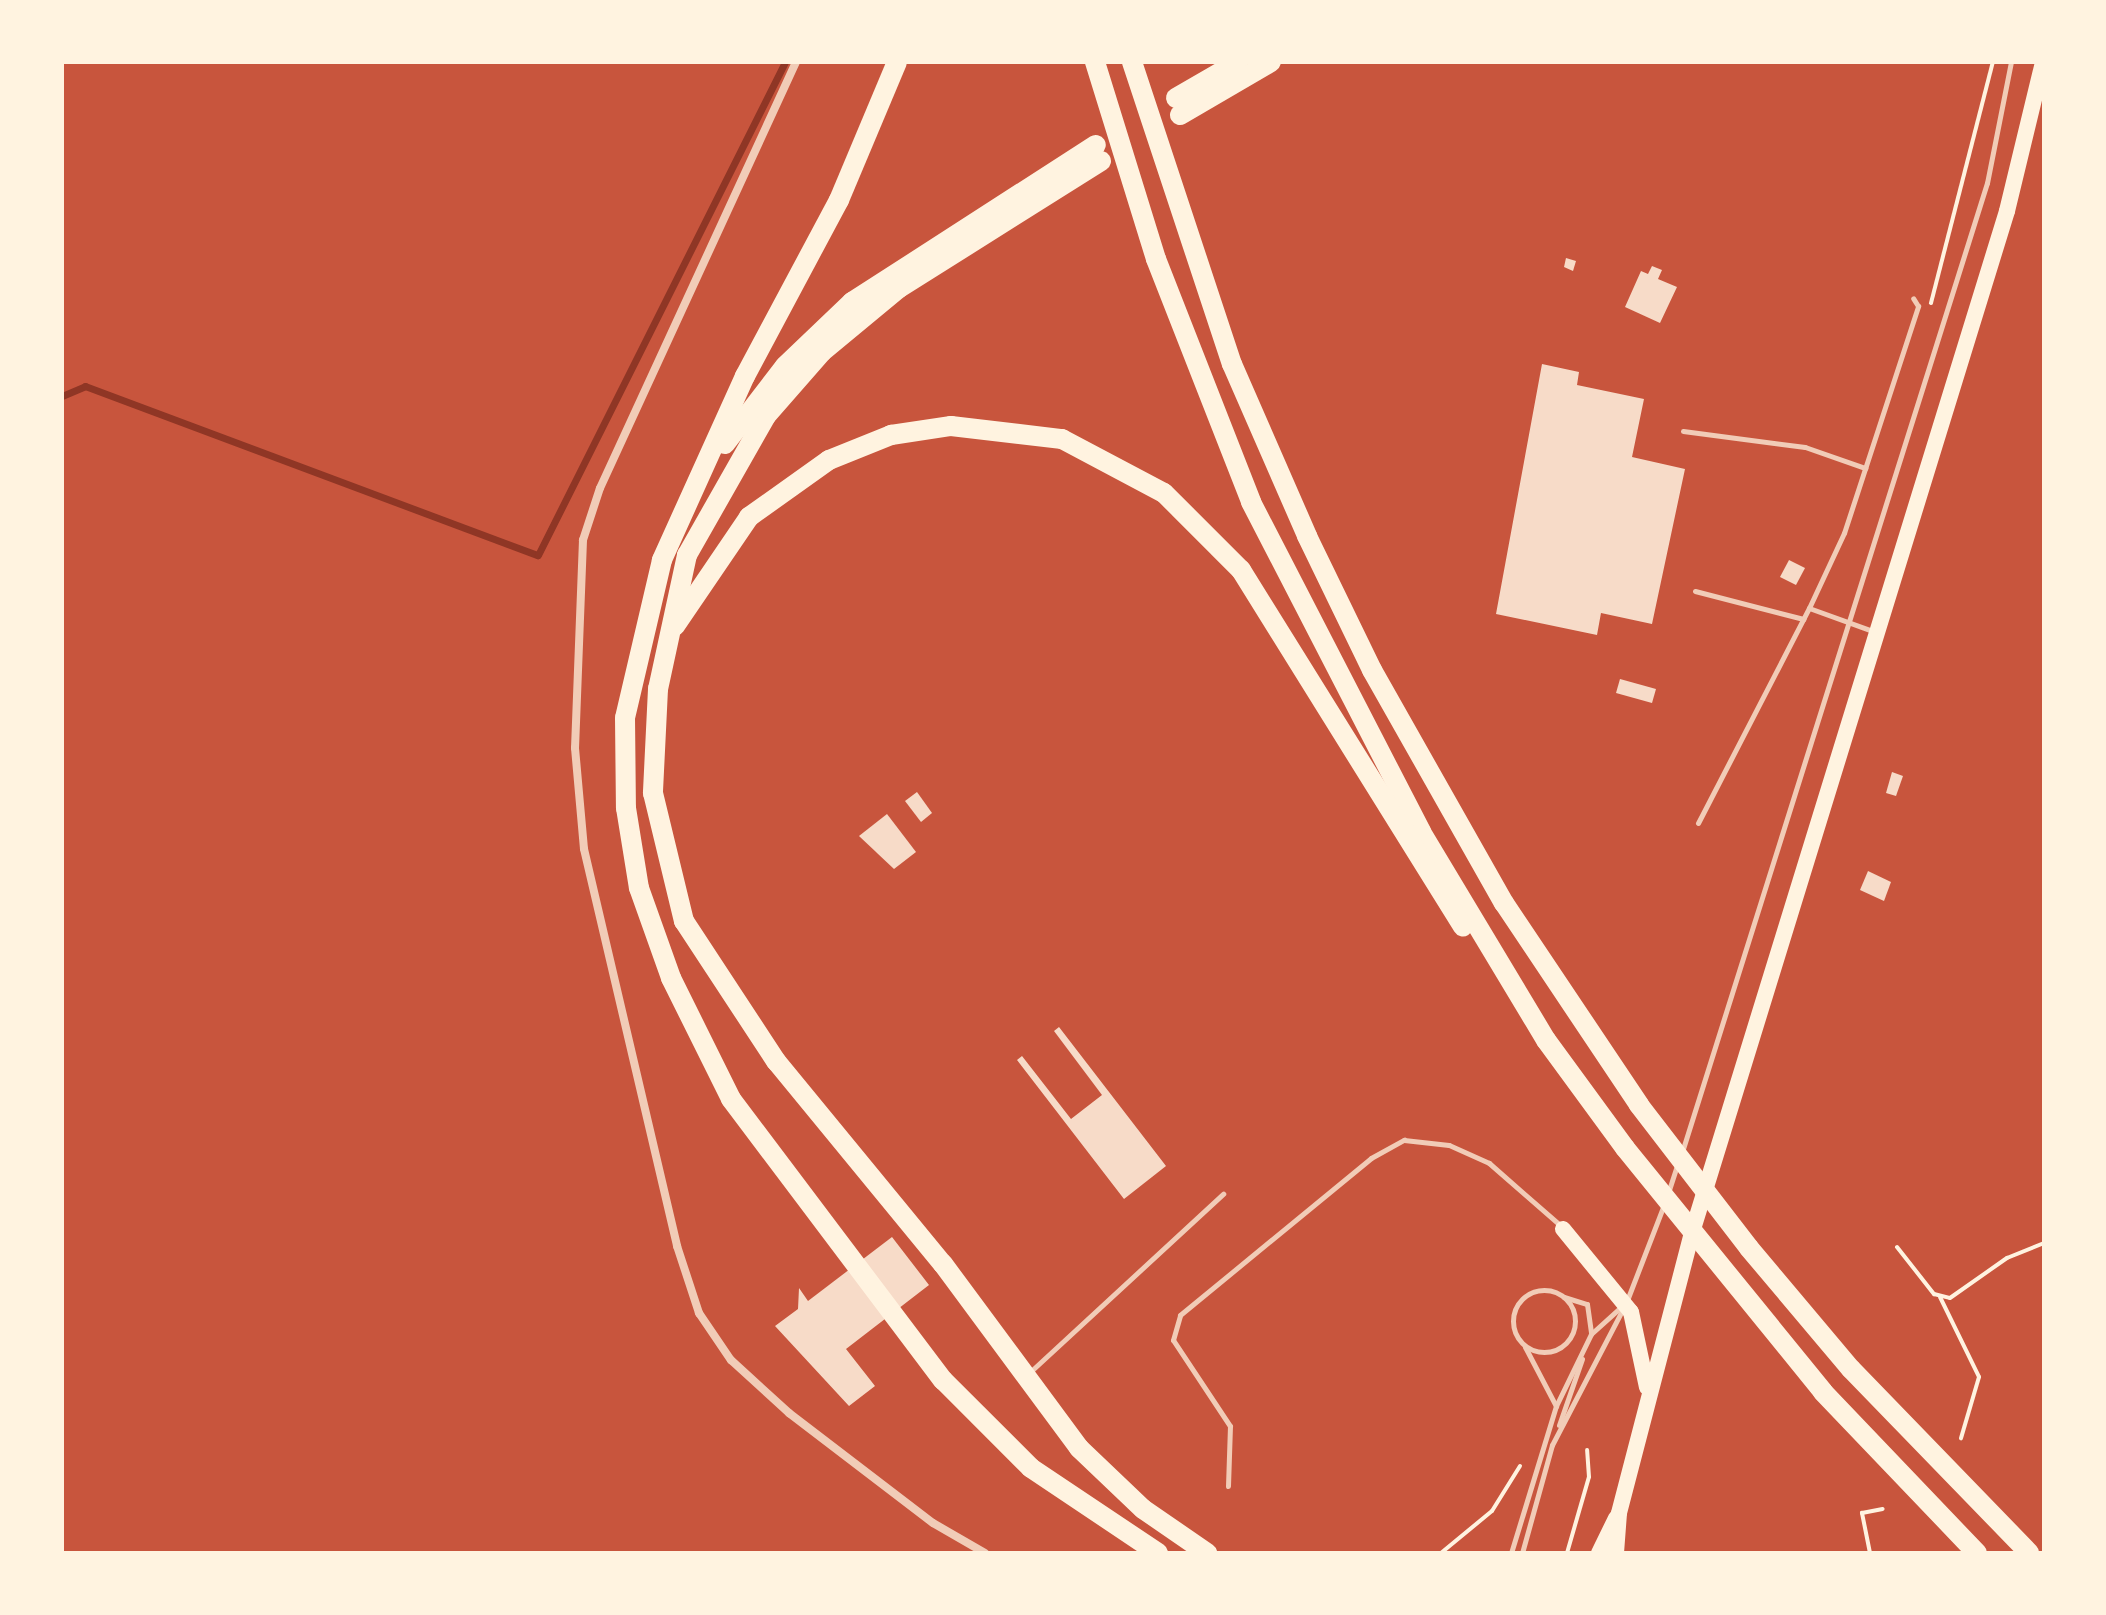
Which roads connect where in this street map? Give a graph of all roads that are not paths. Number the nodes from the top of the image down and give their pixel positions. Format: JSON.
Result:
{"nodes":[{"id":1,"x":796,"y":62,"type":"edge"},
{"id":2,"x":897,"y":62,"type":"edge"},
{"id":3,"x":1095,"y":62,"type":"edge"},
{"id":4,"x":1238,"y":62,"type":"edge"},
{"id":5,"x":1271,"y":62,"type":"edge"},
{"id":6,"x":2011,"y":62,"type":"edge"},
{"id":7,"x":2043,"y":62,"type":"edge"},
{"id":8,"x":1133,"y":65,"type":"edge"},
{"id":9,"x":1913,"y":298,"type":"dead end"},
{"id":10,"x":1683,"y":431,"type":"dead end"},
{"id":11,"x":1865,"y":468,"type":"junction"},
{"id":12,"x":695,"y":487,"type":"junction"},
{"id":13,"x":1695,"y":591,"type":"dead end"},
{"id":14,"x":1809,"y":608,"type":"junction"},
{"id":15,"x":1803,"y":619,"type":"junction"},
{"id":16,"x":1849,"y":622,"type":"junction"},
{"id":17,"x":1877,"y":633,"type":"junction"},
{"id":18,"x":667,"y":640,"type":"junction"},
{"id":19,"x":1698,"y":823,"type":"dead end"},
{"id":20,"x":1546,"y":1040,"type":"junction"},
{"id":21,"x":1223,"y":1194,"type":"dead end"},
{"id":22,"x":1563,"y":1229,"type":"joint"},
{"id":23,"x":1563,"y":1296,"type":"junction"},
{"id":24,"x":1626,"y":1303,"type":"junction"},
{"id":25,"x":1591,"y":1334,"type":"junction"},
{"id":26,"x":1521,"y":1343,"type":"junction"},
{"id":27,"x":1026,"y":1376,"type":"junction"},
{"id":28,"x":1649,"y":1394,"type":"junction"},
{"id":29,"x":1556,"y":1406,"type":"junction"},
{"id":30,"x":1552,"y":1445,"type":"junction"},
{"id":31,"x":1228,"y":1486,"type":"dead end"},
{"id":32,"x":1619,"y":1513,"type":"junction"},
{"id":33,"x":985,"y":1553,"type":"edge"},
{"id":34,"x":1158,"y":1553,"type":"edge"},
{"id":35,"x":1207,"y":1553,"type":"edge"},
{"id":36,"x":1511,"y":1553,"type":"edge"},
{"id":37,"x":1522,"y":1553,"type":"edge"},
{"id":38,"x":1599,"y":1553,"type":"edge"},
{"id":39,"x":1616,"y":1553,"type":"edge"},
{"id":40,"x":1977,"y":1553,"type":"edge"},
{"id":41,"x":2029,"y":1553,"type":"edge"}],
"edges":[{"from":1,"to":33,"type":"street"},
{"from":2,"to":12,"type":"highway"},
{"from":3,"to":20,"type":"highway"},
{"from":4,"to":5,"type":"highway"},
{"from":6,"to":16,"type":"lane"},
{"from":7,"to":17,"type":"main road"},
{"from":8,"to":41,"type":"highway"},
{"from":9,"to":11,"type":"lane"},
{"from":10,"to":11,"type":"lane"},
{"from":11,"to":14,"type":"lane"},
{"from":12,"to":18,"type":"highway"},
{"from":12,"to":34,"type":"highway"},
{"from":13,"to":15,"type":"lane"},
{"from":14,"to":15,"type":"lane"},
{"from":14,"to":16,"type":"lane"},
{"from":15,"to":19,"type":"lane"},
{"from":16,"to":17,"type":"lane"},
{"from":16,"to":24,"type":"lane"},
{"from":17,"to":28,"type":"main road"},
{"from":18,"to":20,"type":"highway"},
{"from":18,"to":27,"type":"highway"},
{"from":20,"to":40,"type":"highway"},
{"from":21,"to":27,"type":"lane"},
{"from":22,"to":24,"type":"main road"},
{"from":22,"to":31,"type":"lane"},
{"from":23,"to":25,"type":"lane"},
{"from":23,"to":26,"type":"lane"},
{"from":23,"to":26,"type":"lane"},
{"from":24,"to":25,"type":"lane"},
{"from":24,"to":28,"type":"main road"},
{"from":24,"to":30,"type":"lane"},
{"from":25,"to":29,"type":"lane"},
{"from":25,"to":30,"type":"lane"},
{"from":26,"to":29,"type":"lane"},
{"from":27,"to":35,"type":"highway"},
{"from":28,"to":32,"type":"main road"},
{"from":29,"to":36,"type":"lane"},
{"from":30,"to":37,"type":"lane"},
{"from":32,"to":38,"type":"main road"},
{"from":32,"to":39,"type":"main road"}]}
